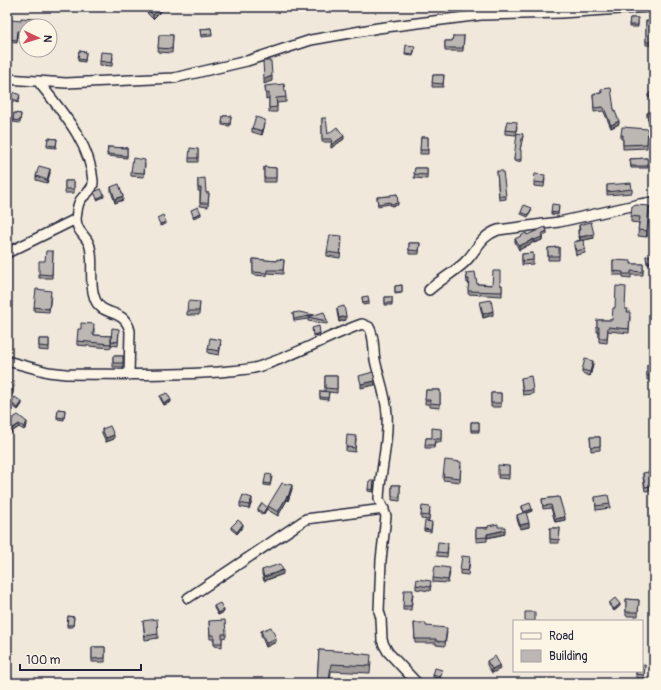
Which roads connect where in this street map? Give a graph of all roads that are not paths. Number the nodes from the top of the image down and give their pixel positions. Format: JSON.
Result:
{"nodes":[{"id":1,"x":650,"y":7,"type":"edge"},
{"id":2,"x":7,"y":80,"type":"edge"},
{"id":3,"x":38,"y":81,"type":"junction"},
{"id":4,"x":654,"y":202,"type":"edge"},
{"id":5,"x":76,"y":219,"type":"junction"},
{"id":6,"x":7,"y":252,"type":"edge"},
{"id":7,"x":429,"y":290,"type":"dead end"},
{"id":8,"x":7,"y":361,"type":"edge"},
{"id":9,"x":129,"y":375,"type":"junction"},
{"id":10,"x":384,"y":509,"type":"junction"},
{"id":11,"x":188,"y":598,"type":"dead end"},
{"id":12,"x":417,"y":683,"type":"edge"}],
"edges":[{"from":1,"to":3,"type":"street"},
{"from":2,"to":3,"type":"street"},
{"from":3,"to":5,"type":"street"},
{"from":4,"to":7,"type":"street"},
{"from":5,"to":6,"type":"street"},
{"from":5,"to":9,"type":"street"},
{"from":8,"to":9,"type":"street"},
{"from":9,"to":10,"type":"street"},
{"from":10,"to":11,"type":"street"},
{"from":10,"to":12,"type":"street"}]}
